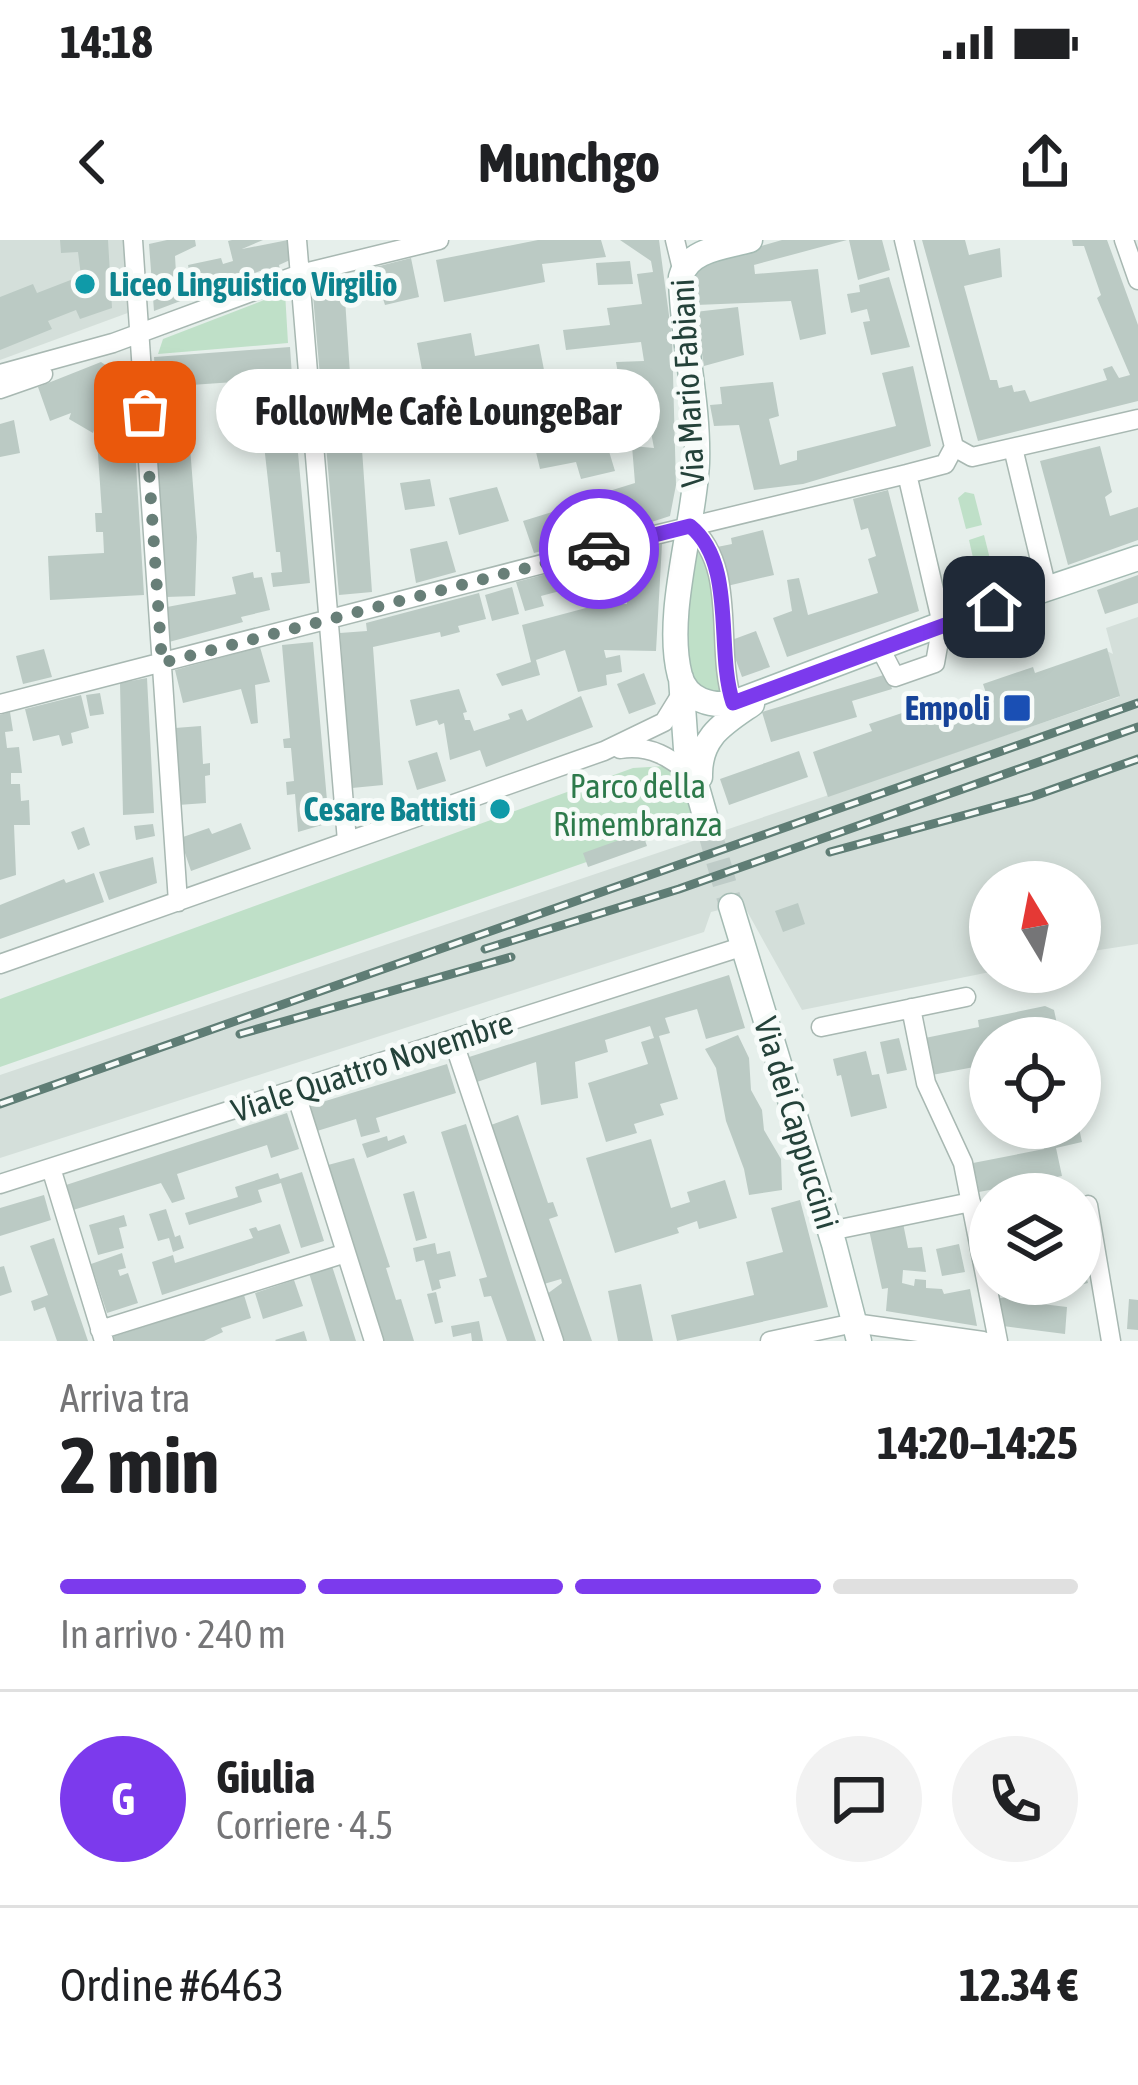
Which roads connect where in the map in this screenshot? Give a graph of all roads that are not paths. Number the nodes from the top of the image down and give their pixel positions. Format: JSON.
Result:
{"nodes":[{"id":1,"x":133,"y":240,"type":"edge"},
{"id":2,"x":298,"y":240,"type":"edge"},
{"id":3,"x":439,"y":240,"type":"edge"},
{"id":4,"x":676,"y":240,"type":"edge"},
{"id":5,"x":691,"y":240,"type":"edge"},
{"id":6,"x":751,"y":240,"type":"edge"},
{"id":7,"x":904,"y":240,"type":"edge"},
{"id":8,"x":1124,"y":240,"type":"edge"},
{"id":9,"x":719,"y":248,"type":"junction"},
{"id":10,"x":682,"y":269,"type":"junction"},
{"id":11,"x":300,"y":274,"type":"junction"},
{"id":12,"x":1138,"y":280,"type":"edge"},
{"id":13,"x":140,"y":332,"type":"junction"},
{"id":14,"x":112,"y":343,"type":"junction"},
{"id":15,"x":0,"y":382,"type":"edge"},
{"id":16,"x":1138,"y":419,"type":"edge"},
{"id":17,"x":954,"y":447,"type":"junction"},
{"id":18,"x":1013,"y":448,"type":"junction"},
{"id":19,"x":907,"y":474,"type":"junction"},
{"id":20,"x":690,"y":526,"type":"junction"},
{"id":21,"x":1138,"y":558,"type":"edge"},
{"id":22,"x":1047,"y":589,"type":"junction"},
{"id":23,"x":328,"y":621,"type":"junction"},
{"id":24,"x":942,"y":625,"type":"junction"},
{"id":25,"x":162,"y":663,"type":"junction"},
{"id":26,"x":680,"y":681,"type":"junction"},
{"id":27,"x":770,"y":691,"type":"junction"},
{"id":28,"x":733,"y":703,"type":"junction"},
{"id":29,"x":0,"y":704,"type":"edge"},
{"id":30,"x":604,"y":752,"type":"junction"},
{"id":31,"x":698,"y":787,"type":"junction"},
{"id":32,"x":708,"y":826,"type":"tunnel mouth"},
{"id":33,"x":347,"y":841,"type":"junction"},
{"id":34,"x":178,"y":902,"type":"junction"},
{"id":35,"x":731,"y":906,"type":"tunnel mouth"},
{"id":36,"x":744,"y":946,"type":"junction"},
{"id":37,"x":0,"y":964,"type":"edge"},
{"id":38,"x":966,"y":997,"type":"dead end"},
{"id":39,"x":911,"y":1008,"type":"junction"},
{"id":40,"x":821,"y":1027,"type":"dead end"},
{"id":41,"x":453,"y":1040,"type":"junction"},
{"id":42,"x":295,"y":1090,"type":"junction"},
{"id":43,"x":51,"y":1168,"type":"junction"},
{"id":44,"x":0,"y":1184,"type":"edge"},
{"id":45,"x":969,"y":1194,"type":"edge"},
{"id":46,"x":969,"y":1202,"type":"edge"},
{"id":47,"x":830,"y":1231,"type":"junction"},
{"id":48,"x":346,"y":1253,"type":"junction"},
{"id":49,"x":1101,"y":1279,"type":"edge"},
{"id":50,"x":991,"y":1305,"type":"edge"},
{"id":51,"x":856,"y":1332,"type":"edge"},
{"id":52,"x":102,"y":1335,"type":"edge"},
{"id":53,"x":374,"y":1341,"type":"edge"},
{"id":54,"x":554,"y":1341,"type":"edge"},
{"id":55,"x":770,"y":1341,"type":"edge"},
{"id":56,"x":983,"y":1341,"type":"edge"},
{"id":57,"x":998,"y":1341,"type":"edge"},
{"id":58,"x":1112,"y":1341,"type":"edge"}],
"edges":[{"from":1,"to":13,"type":"street"},
{"from":2,"to":11,"type":"street"},
{"from":3,"to":11,"type":"street"},
{"from":4,"to":10,"type":"street","name":"Via Mario Fabiani"},
{"from":5,"to":9,"type":"street"},
{"from":6,"to":9,"type":"main road"},
{"from":7,"to":17,"type":"street"},
{"from":8,"to":12,"type":"street"},
{"from":9,"to":10,"type":"main road"},
{"from":10,"to":20,"type":"main road","name":"Via Mario Fabiani"},
{"from":11,"to":13,"type":"street"},
{"from":11,"to":23,"type":"street"},
{"from":13,"to":14,"type":"street"},
{"from":13,"to":25,"type":"street"},
{"from":14,"to":15,"type":"street"},
{"from":14,"to":15,"type":"street"},
{"from":16,"to":18,"type":"street"},
{"from":17,"to":18,"type":"street"},
{"from":17,"to":19,"type":"street"},
{"from":18,"to":22,"type":"street"},
{"from":19,"to":20,"type":"street"},
{"from":19,"to":24,"type":"street"},
{"from":20,"to":23,"type":"street"},
{"from":20,"to":26,"type":"main road","name":"Via Mario Fabiani"},
{"from":20,"to":28,"type":"street","name":"Via Mario Fabiani"},
{"from":21,"to":22,"type":"main road"},
{"from":22,"to":24,"type":"main road"},
{"from":23,"to":25,"type":"street"},
{"from":23,"to":33,"type":"street"},
{"from":24,"to":27,"type":"main road"},
{"from":25,"to":29,"type":"street"},
{"from":25,"to":34,"type":"street"},
{"from":26,"to":28,"type":"main road"},
{"from":26,"to":30,"type":"street"},
{"from":26,"to":31,"type":"main road","name":"Via Mario Fabiani"},
{"from":27,"to":28,"type":"main road"},
{"from":27,"to":31,"type":"main road"},
{"from":30,"to":31,"type":"street"},
{"from":30,"to":33,"type":"street"},
{"from":31,"to":32,"type":"main road","name":"Via Mario Fabiani"},
{"from":33,"to":34,"type":"street"},
{"from":34,"to":37,"type":"street"},
{"from":35,"to":36,"type":"main road","name":"Via dei Cappuccini"},
{"from":36,"to":41,"type":"street","name":"Viale Quattro Novembre"},
{"from":36,"to":47,"type":"main road","name":"Via dei Cappuccini"},
{"from":38,"to":39,"type":"street"},
{"from":39,"to":40,"type":"street"},
{"from":39,"to":45,"type":"street"},
{"from":41,"to":42,"type":"street","name":"Viale Quattro Novembre"},
{"from":41,"to":54,"type":"street"},
{"from":42,"to":43,"type":"street","name":"Viale Quattro Novembre"},
{"from":42,"to":48,"type":"street"},
{"from":43,"to":44,"type":"street","name":"Viale Quattro Novembre"},
{"from":43,"to":52,"type":"street"},
{"from":46,"to":47,"type":"street"},
{"from":47,"to":51,"type":"main road","name":"Via dei Cappuccini"},
{"from":48,"to":52,"type":"street"},
{"from":48,"to":53,"type":"street"},
{"from":49,"to":58,"type":"street"},
{"from":50,"to":57,"type":"street"},
{"from":51,"to":55,"type":"street"},
{"from":51,"to":56,"type":"street"}]}
